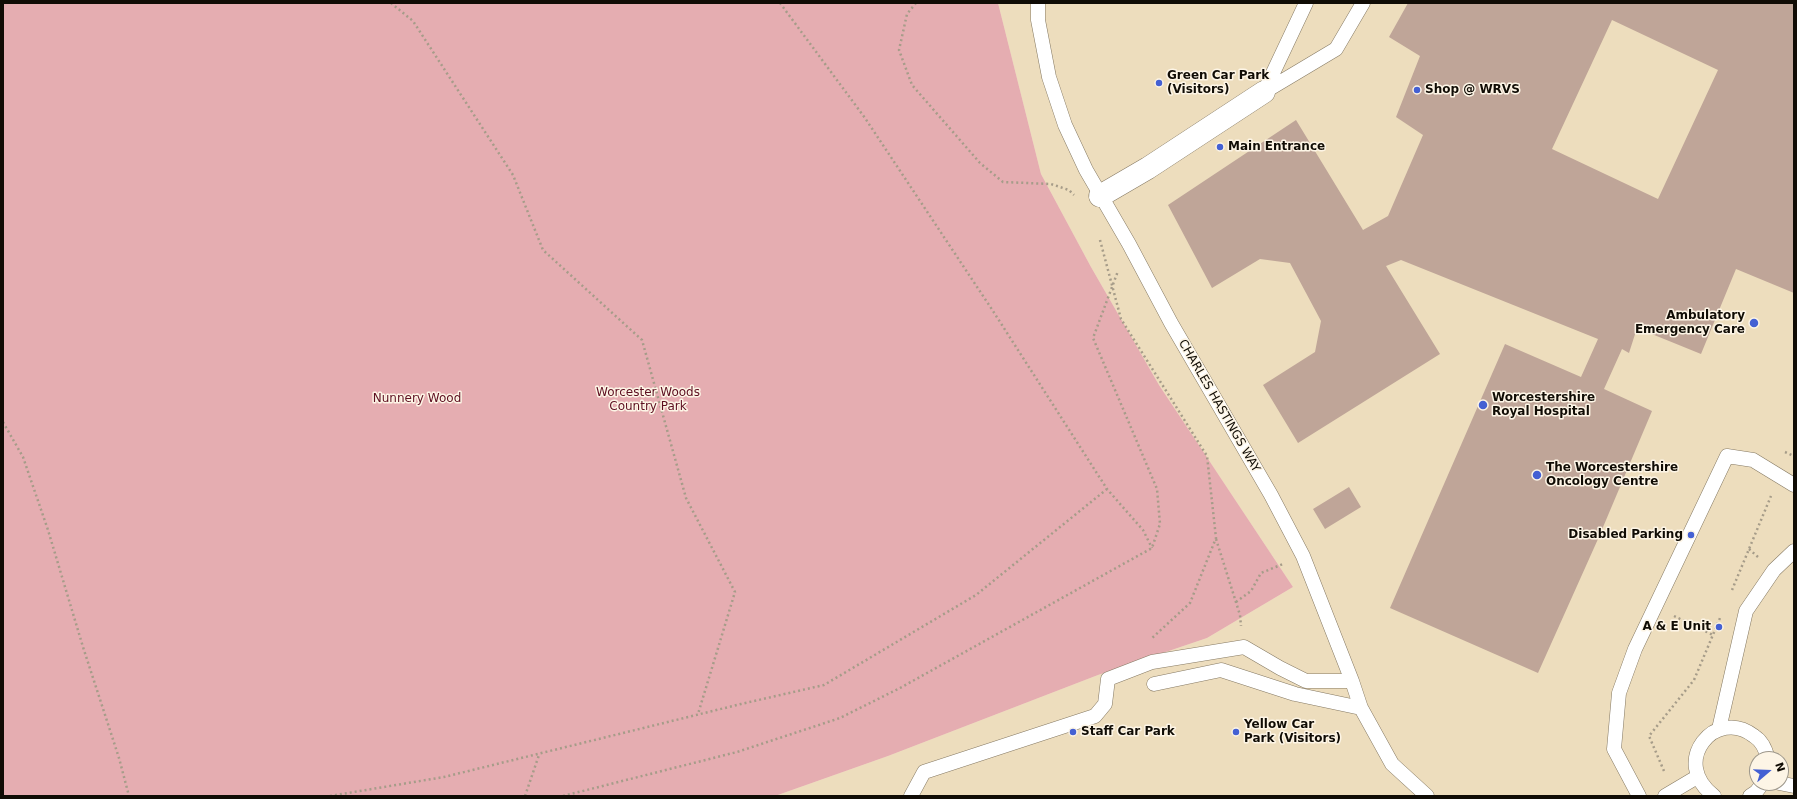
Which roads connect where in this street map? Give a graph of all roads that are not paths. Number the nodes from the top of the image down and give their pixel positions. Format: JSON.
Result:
{"nodes":[{"id":1,"x":1038,"y":3,"type":"edge"},
{"id":2,"x":1306,"y":3,"type":"edge"},
{"id":3,"x":1363,"y":3,"type":"edge"},
{"id":4,"x":1264,"y":92,"type":"junction"},
{"id":5,"x":1100,"y":196,"type":"junction"},
{"id":6,"x":1794,"y":485,"type":"edge"},
{"id":7,"x":1794,"y":551,"type":"edge"},
{"id":8,"x":1352,"y":680,"type":"junction"},
{"id":9,"x":1154,"y":684,"type":"dead end"},
{"id":10,"x":1361,"y":708,"type":"junction"},
{"id":11,"x":1719,"y":729,"type":"junction"},
{"id":12,"x":1766,"y":751,"type":"edge"},
{"id":13,"x":1697,"y":777,"type":"junction"},
{"id":14,"x":1668,"y":794,"type":"edge"},
{"id":15,"x":911,"y":796,"type":"edge"},
{"id":16,"x":1427,"y":796,"type":"edge"},
{"id":17,"x":1639,"y":796,"type":"edge"},
{"id":18,"x":1714,"y":796,"type":"edge"}],
"edges":[{"from":1,"to":5,"type":"lane","name":"CHARLES HASTINGS WAY"},
{"from":2,"to":4,"type":"lane"},
{"from":3,"to":4,"type":"lane"},
{"from":4,"to":5,"type":"street"},
{"from":5,"to":8,"type":"lane","name":"CHARLES HASTINGS WAY"},
{"from":6,"to":17,"type":"lane"},
{"from":7,"to":11,"type":"lane"},
{"from":8,"to":10,"type":"lane","name":"CHARLES HASTINGS WAY"},
{"from":8,"to":15,"type":"lane"},
{"from":9,"to":10,"type":"lane"},
{"from":10,"to":16,"type":"lane","name":"CHARLES HASTINGS WAY"},
{"from":11,"to":12,"type":"lane"},
{"from":11,"to":13,"type":"lane"},
{"from":13,"to":14,"type":"lane"},
{"from":13,"to":18,"type":"lane"}]}
